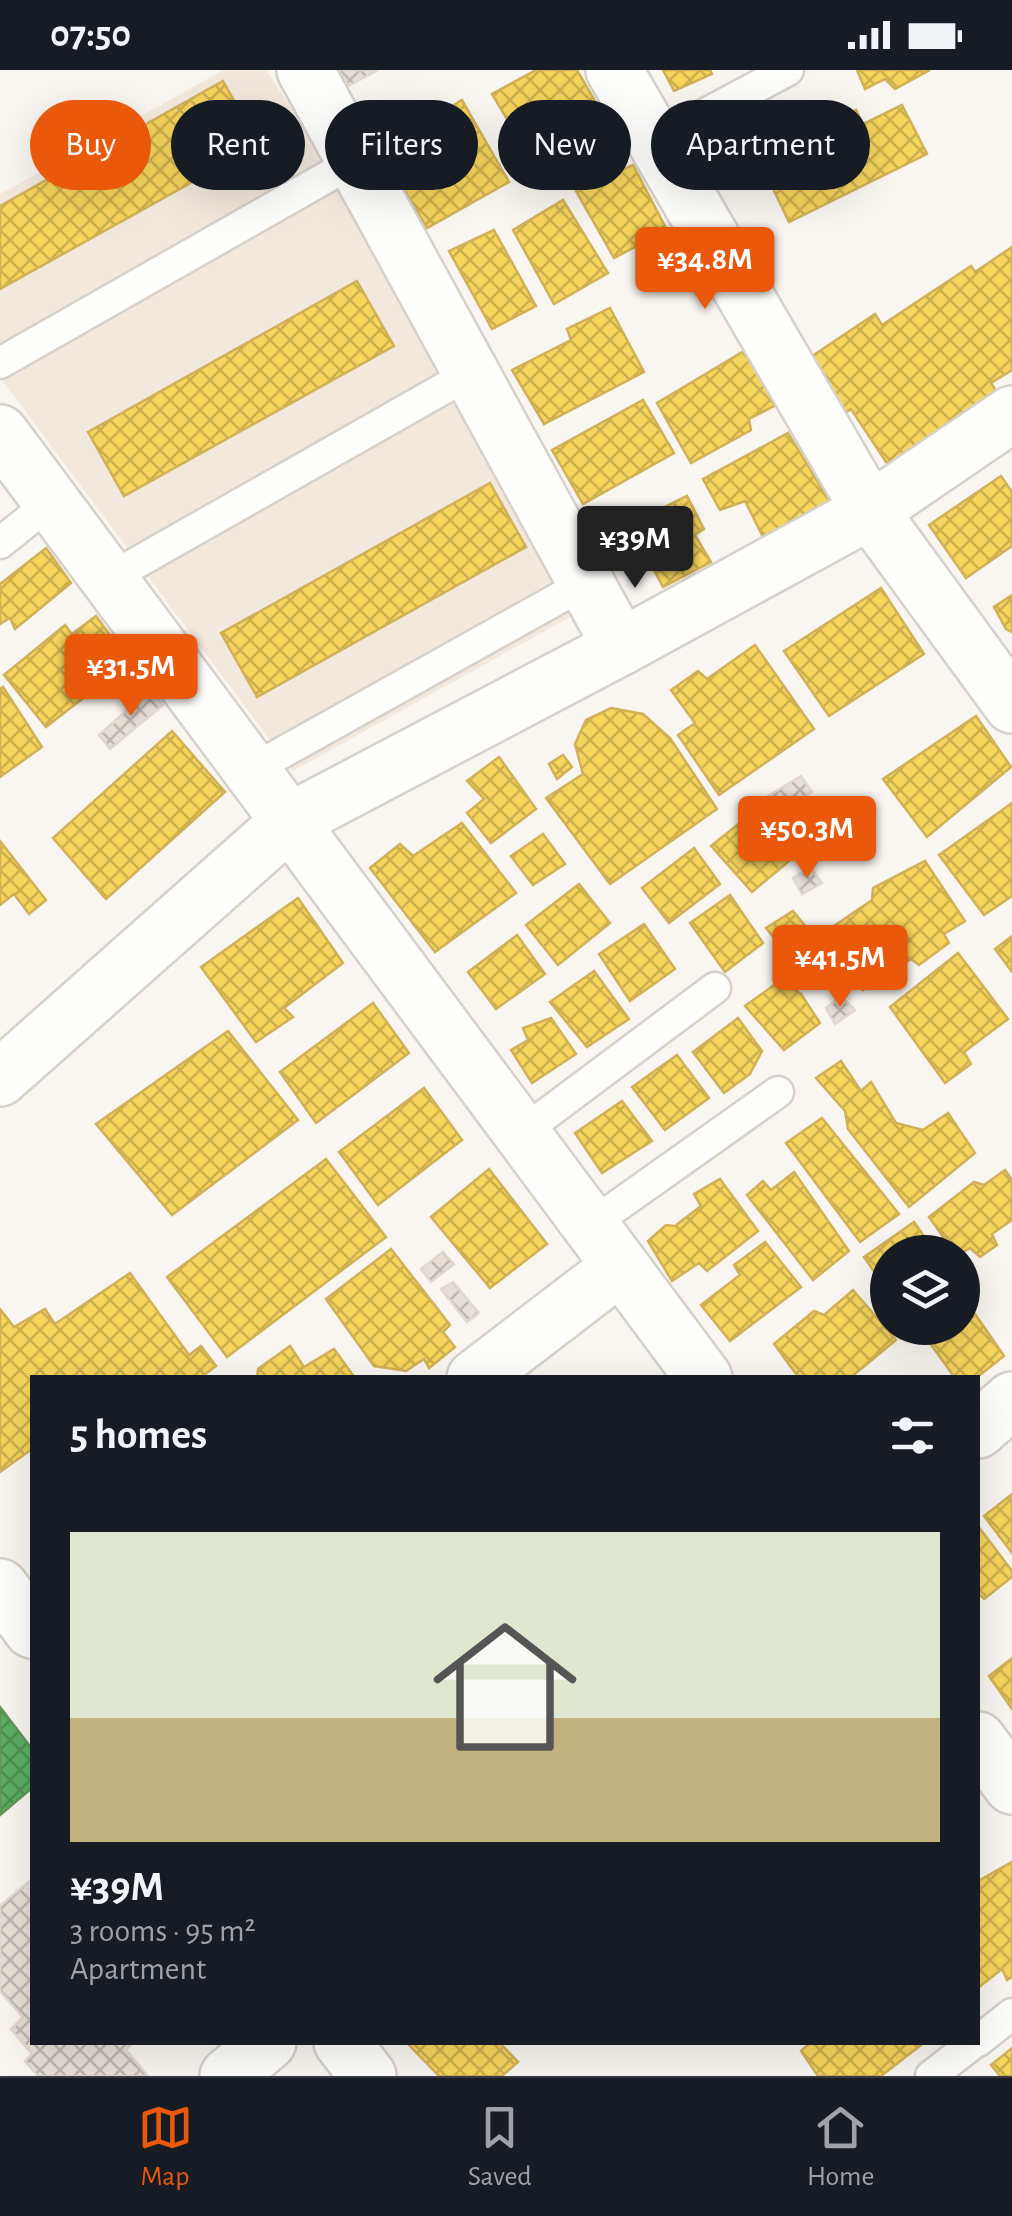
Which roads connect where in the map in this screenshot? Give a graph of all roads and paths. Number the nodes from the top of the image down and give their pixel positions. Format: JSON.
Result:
{"nodes":[{"id":1,"x":304,"y":70,"type":"edge"},
{"id":2,"x":614,"y":70,"type":"edge"},
{"id":3,"x":788,"y":70,"type":"edge"},
{"id":4,"x":731,"y":100,"type":"edge"},
{"id":5,"x":325,"y":107,"type":"edge"},
{"id":6,"x":651,"y":133,"type":"edge"},
{"id":7,"x":325,"y":178,"type":"edge"},
{"id":8,"x":371,"y":190,"type":"edge"},
{"id":9,"x":684,"y":190,"type":"edge"},
{"id":10,"x":0,"y":363,"type":"edge"},
{"id":11,"x":471,"y":373,"type":"junction"},
{"id":12,"x":1012,"y":414,"type":"edge"},
{"id":13,"x":0,"y":433,"type":"edge"},
{"id":14,"x":51,"y":502,"type":"junction"},
{"id":15,"x":870,"y":512,"type":"junction"},
{"id":16,"x":0,"y":543,"type":"edge"},
{"id":17,"x":108,"y":579,"type":"junction"},
{"id":18,"x":586,"y":583,"type":"junction"},
{"id":19,"x":621,"y":647,"type":"junction"},
{"id":20,"x":1012,"y":705,"type":"edge"},
{"id":21,"x":251,"y":770,"type":"junction"},
{"id":22,"x":290,"y":821,"type":"junction"},
{"id":23,"x":715,"y":988,"type":"dead end"},
{"id":24,"x":0,"y":1078,"type":"edge"},
{"id":25,"x":778,"y":1092,"type":"dead end"},
{"id":26,"x":521,"y":1133,"type":"junction"},
{"id":27,"x":605,"y":1247,"type":"junction"},
{"id":28,"x":477,"y":1375,"type":"edge"},
{"id":29,"x":702,"y":1375,"type":"edge"},
{"id":30,"x":1012,"y":1400,"type":"edge"},
{"id":31,"x":980,"y":1428,"type":"edge"},
{"id":32,"x":0,"y":1586,"type":"edge"},
{"id":33,"x":30,"y":1627,"type":"edge"},
{"id":34,"x":980,"y":1743,"type":"edge"},
{"id":35,"x":1012,"y":1786,"type":"edge"},
{"id":36,"x":1012,"y":2014,"type":"edge"},
{"id":37,"x":980,"y":2039,"type":"edge"},
{"id":38,"x":264,"y":2045,"type":"edge"},
{"id":39,"x":344,"y":2045,"type":"edge"},
{"id":40,"x":972,"y":2045,"type":"edge"},
{"id":41,"x":228,"y":2076,"type":"edge"},
{"id":42,"x":368,"y":2076,"type":"edge"},
{"id":43,"x":931,"y":2076,"type":"edge"}],
"edges":[{"from":1,"to":5,"type":"street"},
{"from":2,"to":6,"type":"street"},
{"from":3,"to":4,"type":"lane"},
{"from":7,"to":10,"type":"lane"},
{"from":8,"to":11,"type":"street"},
{"from":9,"to":15,"type":"street"},
{"from":11,"to":17,"type":"lane"},
{"from":11,"to":18,"type":"street"},
{"from":12,"to":15,"type":"street"},
{"from":13,"to":14,"type":"street"},
{"from":14,"to":16,"type":"lane"},
{"from":14,"to":17,"type":"street"},
{"from":15,"to":19,"type":"street"},
{"from":15,"to":20,"type":"street"},
{"from":17,"to":21,"type":"street"},
{"from":18,"to":19,"type":"street"},
{"from":18,"to":21,"type":"lane"},
{"from":19,"to":22,"type":"street"},
{"from":21,"to":22,"type":"street"},
{"from":22,"to":24,"type":"street"},
{"from":22,"to":26,"type":"street"},
{"from":23,"to":26,"type":"lane"},
{"from":25,"to":27,"type":"lane"},
{"from":26,"to":27,"type":"street"},
{"from":27,"to":28,"type":"street"},
{"from":27,"to":29,"type":"street"},
{"from":30,"to":31,"type":"street"},
{"from":32,"to":33,"type":"street"},
{"from":34,"to":35,"type":"street"},
{"from":36,"to":37,"type":"lane"},
{"from":38,"to":41,"type":"street"},
{"from":39,"to":42,"type":"street"},
{"from":40,"to":43,"type":"lane"}]}
